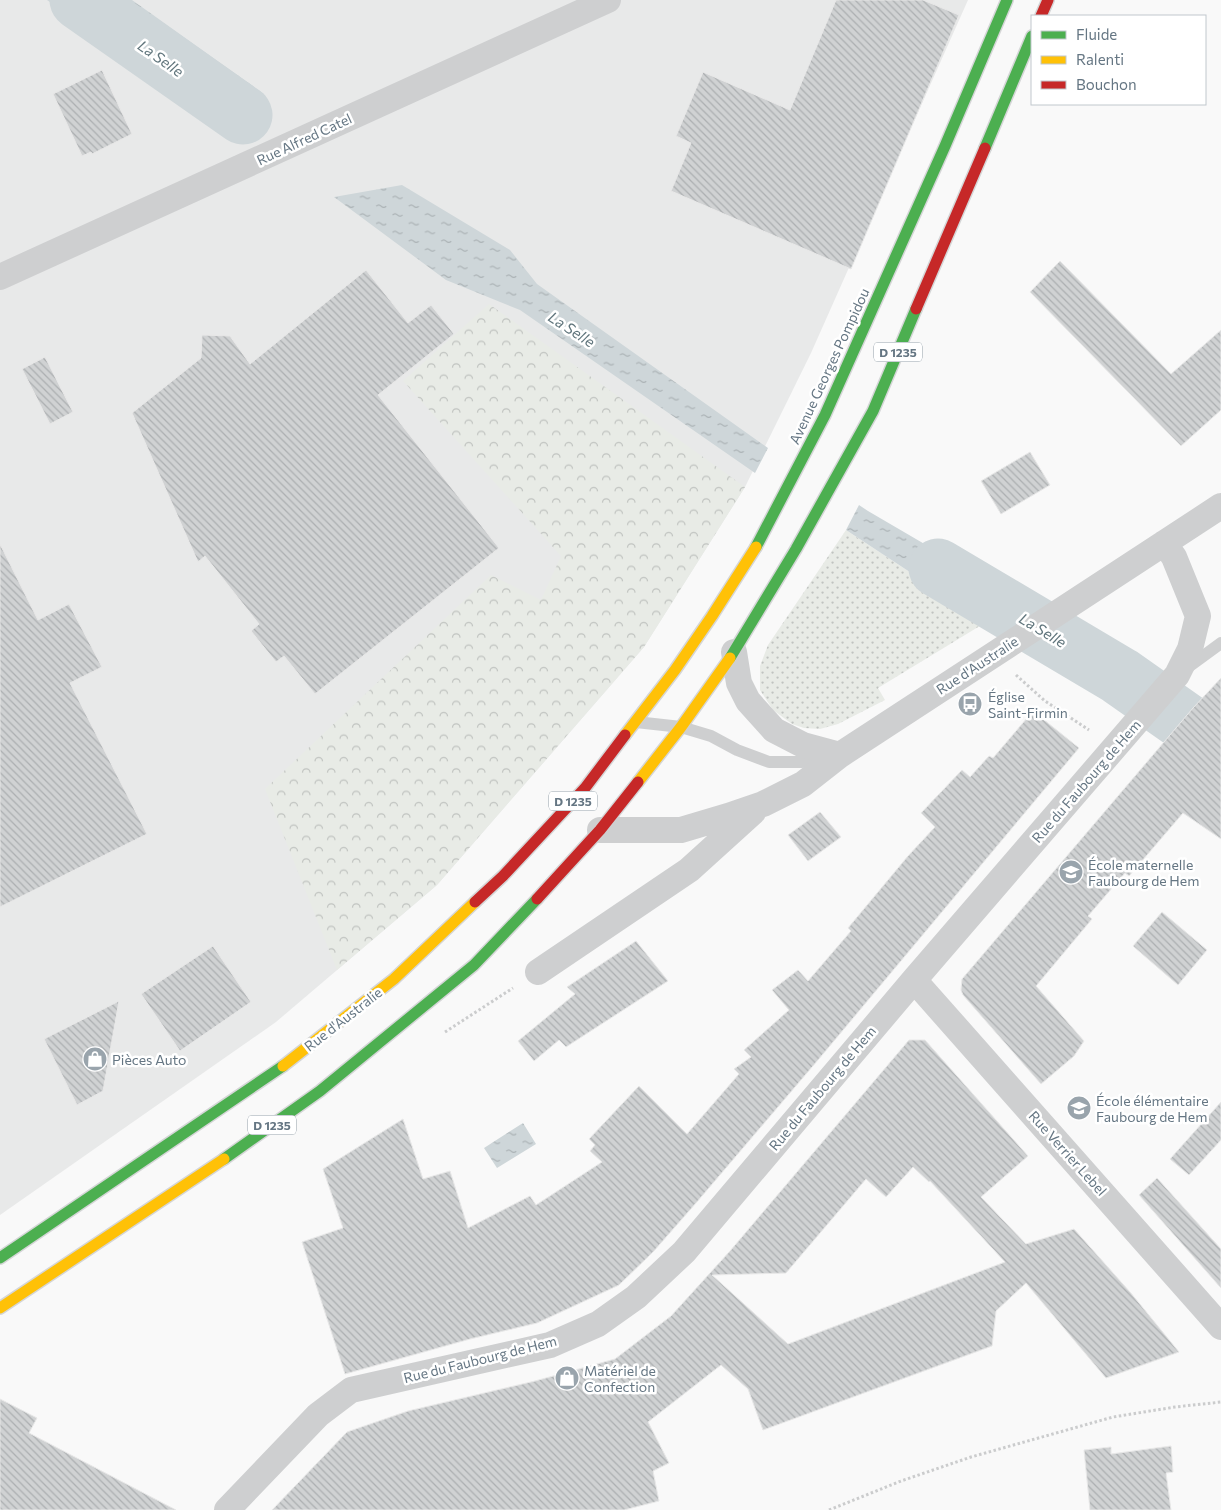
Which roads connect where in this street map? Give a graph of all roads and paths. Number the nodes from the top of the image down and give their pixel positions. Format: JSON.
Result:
{"nodes":[{"id":1,"x":608,"y":0,"type":"edge"},
{"id":2,"x":1007,"y":0,"type":"edge"},
{"id":3,"x":1048,"y":0,"type":"edge"},
{"id":4,"x":1041,"y":15,"type":"edge"},
{"id":5,"x":1031,"y":38,"type":"edge"},
{"id":6,"x":0,"y":277,"type":"edge"},
{"id":7,"x":1221,"y":506,"type":"edge"},
{"id":8,"x":1164,"y":543,"type":"junction"},
{"id":9,"x":1221,"y":643,"type":"edge"},
{"id":10,"x":734,"y":652,"type":"junction"},
{"id":11,"x":998,"y":652,"type":"junction"},
{"id":12,"x":1177,"y":675,"type":"junction"},
{"id":13,"x":636,"y":722,"type":"junction"},
{"id":14,"x":681,"y":727,"type":"junction"},
{"id":15,"x":1116,"y":746,"type":"junction"},
{"id":16,"x":840,"y":755,"type":"junction"},
{"id":17,"x":763,"y":804,"type":"junction"},
{"id":18,"x":600,"y":830,"type":"junction"},
{"id":19,"x":538,"y":972,"type":"joint"},
{"id":20,"x":914,"y":980,"type":"junction"},
{"id":21,"x":440,"y":1034,"type":"dead end"},
{"id":22,"x":0,"y":1258,"type":"edge"},
{"id":23,"x":0,"y":1308,"type":"edge"},
{"id":24,"x":1221,"y":1327,"type":"edge"},
{"id":25,"x":1221,"y":1402,"type":"edge"},
{"id":26,"x":227,"y":1510,"type":"edge"},
{"id":27,"x":829,"y":1510,"type":"edge"}],
"edges":[{"from":1,"to":6,"type":"street","name":"Rue Alfred Catel"},
{"from":2,"to":13,"type":"main road","name":"Avenue Georges Pompidou","number":"D 1235"},
{"from":3,"to":4,"type":"main road"},
{"from":5,"to":10,"type":"main road","number":"D 1235"},
{"from":7,"to":8,"type":"street"},
{"from":8,"to":11,"type":"street","name":"Rue d'Australie"},
{"from":8,"to":12,"type":"street","name":"Rue du Faubourg de Hem"},
{"from":9,"to":12,"type":"lane"},
{"from":10,"to":14,"type":"main road","number":"D 1235"},
{"from":10,"to":16,"type":"street"},
{"from":11,"to":15,"type":"path"},
{"from":11,"to":16,"type":"street","name":"Rue d'Australie"},
{"from":12,"to":15,"type":"street","name":"Rue du Faubourg de Hem"},
{"from":13,"to":14,"type":"lane"},
{"from":13,"to":22,"type":"main road","name":"Rue d'Australie","number":"D 1235"},
{"from":14,"to":16,"type":"lane"},
{"from":14,"to":18,"type":"main road","number":"D 1235"},
{"from":15,"to":20,"type":"street","name":"Rue du Faubourg de Hem"},
{"from":16,"to":17,"type":"street","name":"Rue d'Australie"},
{"from":17,"to":18,"type":"street","name":"Rue d'Australie"},
{"from":17,"to":19,"type":"street","name":"Rue d'Australie"},
{"from":18,"to":23,"type":"main road","number":"D 1235"},
{"from":19,"to":21,"type":"path"},
{"from":20,"to":24,"type":"street","name":"Rue Verrier Lebel"},
{"from":20,"to":26,"type":"street","name":"Rue du Faubourg de Hem"},
{"from":25,"to":27,"type":"path"}]}
